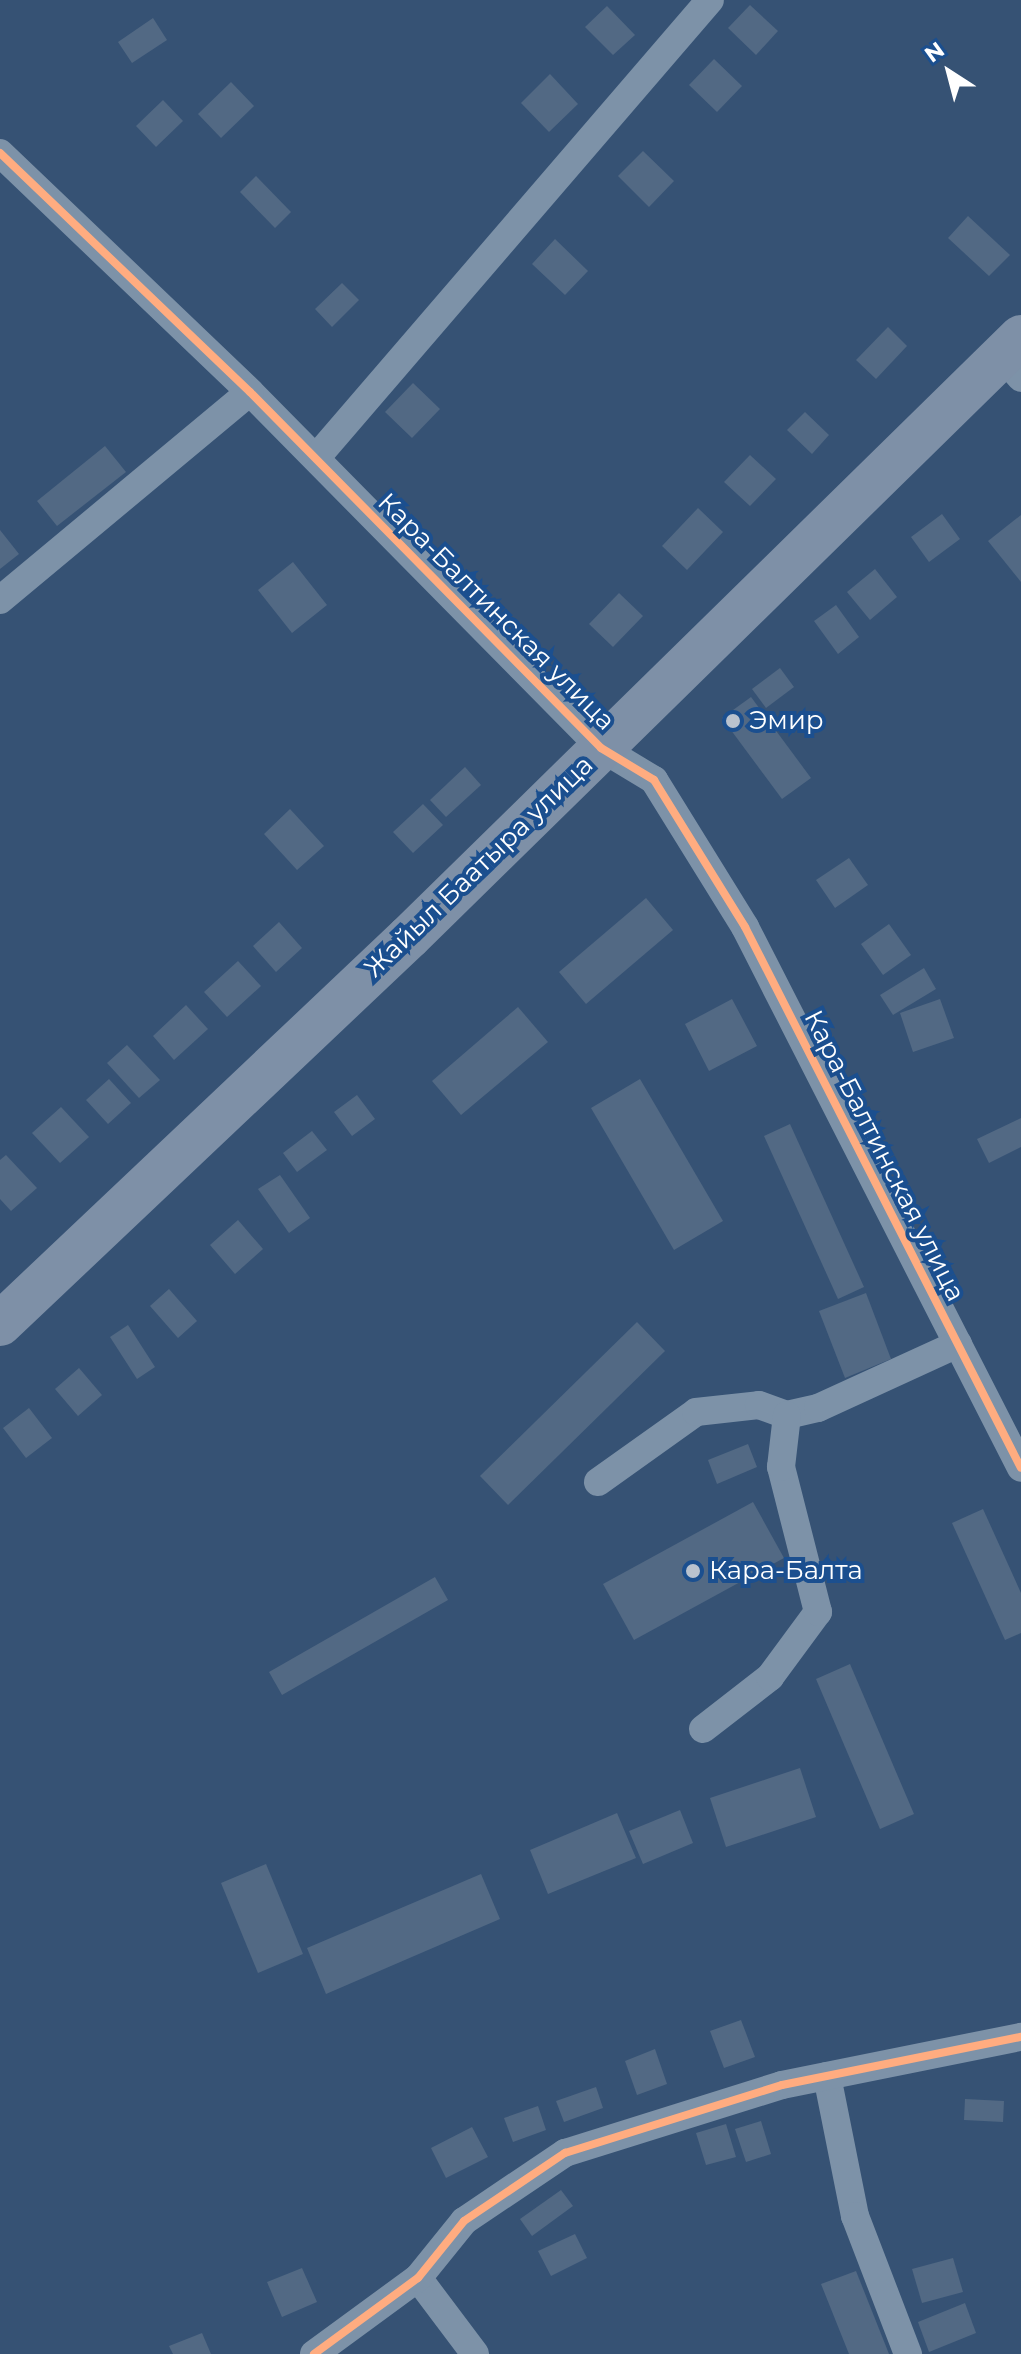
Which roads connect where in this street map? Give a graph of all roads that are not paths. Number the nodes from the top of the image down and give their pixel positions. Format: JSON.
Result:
{"nodes":[{"id":1,"x":710,"y":0,"type":"edge"},
{"id":2,"x":0,"y":153,"type":"edge"},
{"id":3,"x":1015,"y":357,"type":"edge"},
{"id":4,"x":250,"y":392,"type":"junction"},
{"id":5,"x":316,"y":458,"type":"junction"},
{"id":6,"x":0,"y":600,"type":"edge"},
{"id":7,"x":601,"y":748,"type":"junction"},
{"id":8,"x":0,"y":1324,"type":"edge"},
{"id":9,"x":958,"y":1344,"type":"junction"},
{"id":10,"x":787,"y":1415,"type":"junction"},
{"id":11,"x":1021,"y":1468,"type":"edge"},
{"id":12,"x":598,"y":1482,"type":"dead end"},
{"id":13,"x":703,"y":1729,"type":"dead end"},
{"id":14,"x":1021,"y":2037,"type":"edge"},
{"id":15,"x":827,"y":2076,"type":"junction"},
{"id":16,"x":418,"y":2278,"type":"junction"},
{"id":17,"x":314,"y":2354,"type":"edge"},
{"id":18,"x":475,"y":2354,"type":"edge"},
{"id":19,"x":908,"y":2354,"type":"edge"}],
"edges":[{"from":1,"to":5,"type":"street"},
{"from":2,"to":4,"type":"street","name":"Кара-Балтинская улица"},
{"from":3,"to":7,"type":"highway","name":"Жайыл Баатыра улица"},
{"from":4,"to":5,"type":"street","name":"Кара-Балтинская улица"},
{"from":4,"to":6,"type":"street"},
{"from":5,"to":7,"type":"street","name":"Кара-Балтинская улица"},
{"from":7,"to":8,"type":"highway","name":"Жайыл Баатыра улица"},
{"from":7,"to":9,"type":"street","name":"Кара-Балтинская улица"},
{"from":9,"to":10,"type":"street"},
{"from":9,"to":11,"type":"street","name":"Кара-Балтинская улица"},
{"from":10,"to":12,"type":"street"},
{"from":10,"to":13,"type":"street"},
{"from":14,"to":15,"type":"street"},
{"from":15,"to":16,"type":"street"},
{"from":15,"to":19,"type":"street"},
{"from":16,"to":17,"type":"street"},
{"from":16,"to":18,"type":"street"}]}
